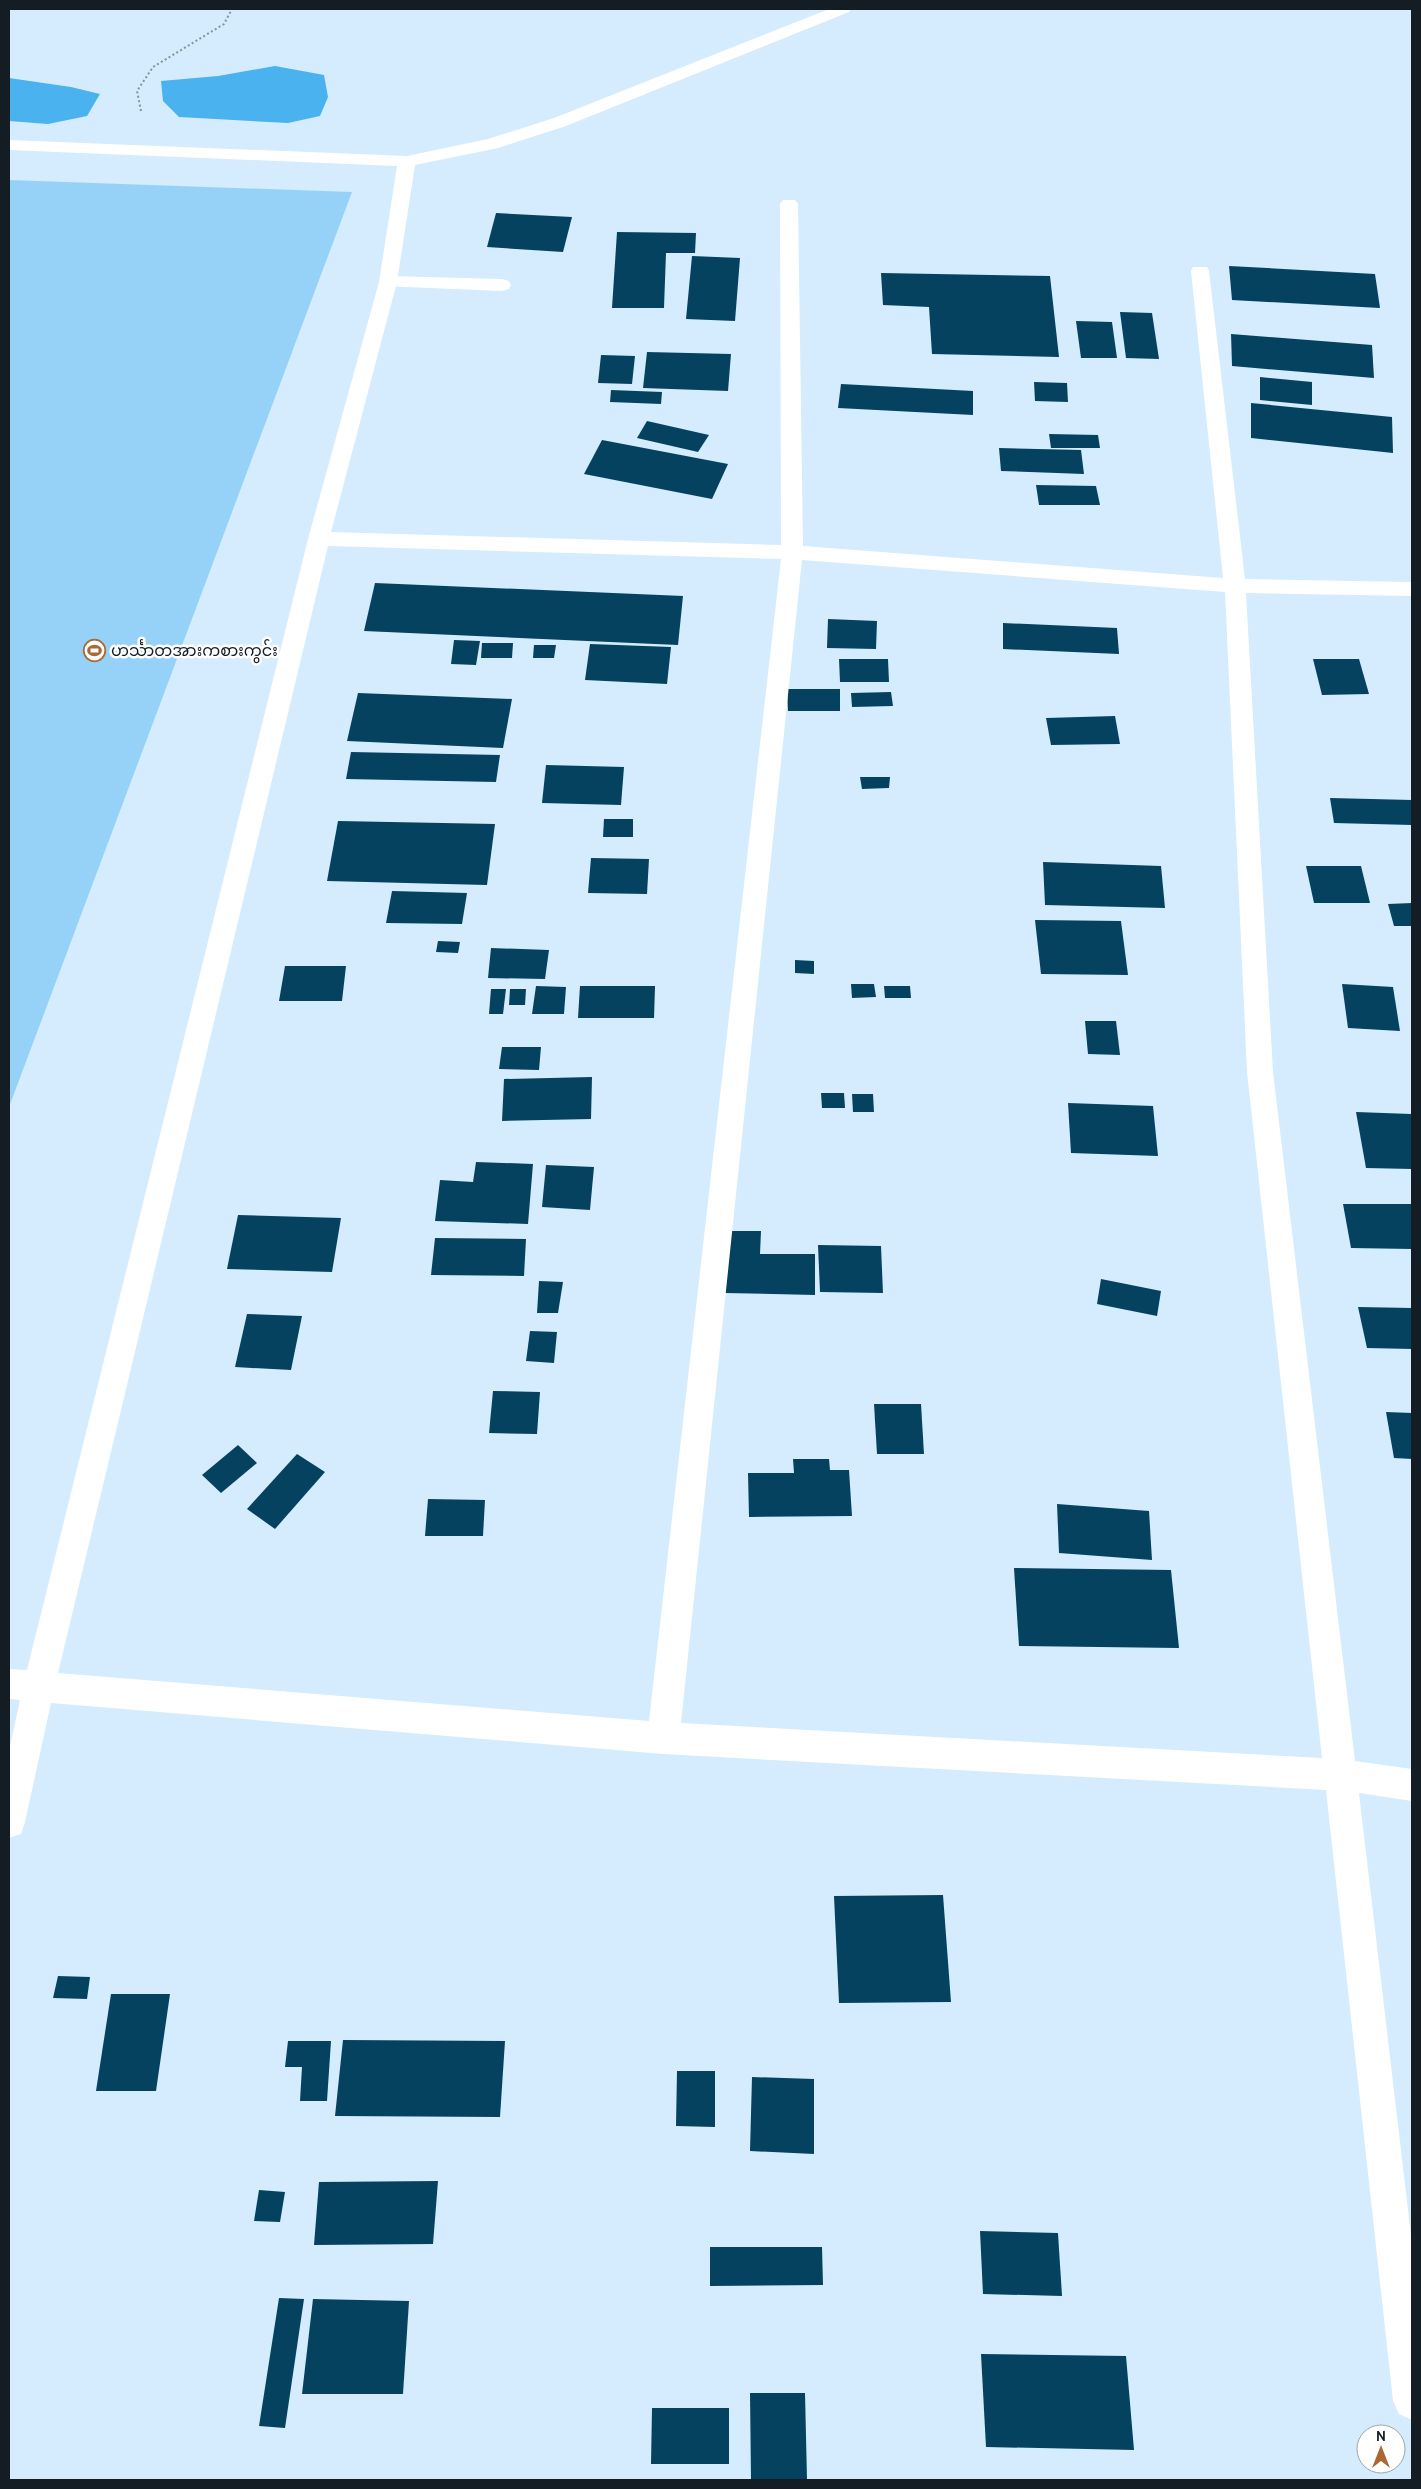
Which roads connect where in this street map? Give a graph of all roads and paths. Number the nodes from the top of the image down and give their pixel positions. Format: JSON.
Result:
{"nodes":[{"id":1,"x":232,"y":9,"type":"edge"},
{"id":2,"x":843,"y":9,"type":"edge"},
{"id":3,"x":9,"y":145,"type":"edge"},
{"id":4,"x":148,"y":151,"type":"junction"},
{"id":5,"x":408,"y":162,"type":"junction"},
{"id":6,"x":789,"y":204,"type":"dead end"},
{"id":7,"x":1200,"y":271,"type":"dead end"},
{"id":8,"x":388,"y":282,"type":"junction"},
{"id":9,"x":502,"y":285,"type":"dead end"},
{"id":10,"x":319,"y":539,"type":"junction"},
{"id":11,"x":792,"y":552,"type":"junction"},
{"id":12,"x":1235,"y":586,"type":"junction"},
{"id":13,"x":1412,"y":589,"type":"edge"},
{"id":14,"x":24,"y":1686,"type":"edge"},
{"id":15,"x":663,"y":1738,"type":"junction"},
{"id":16,"x":1342,"y":1775,"type":"junction"},
{"id":17,"x":1412,"y":1785,"type":"edge"},
{"id":18,"x":9,"y":1822,"type":"edge"},
{"id":19,"x":1412,"y":2401,"type":"edge"}],
"edges":[{"from":1,"to":4,"type":"path"},
{"from":2,"to":5,"type":"street"},
{"from":3,"to":4,"type":"street"},
{"from":4,"to":5,"type":"street"},
{"from":5,"to":8,"type":"street"},
{"from":6,"to":11,"type":"street"},
{"from":7,"to":12,"type":"street"},
{"from":8,"to":9,"type":"street"},
{"from":8,"to":10,"type":"street"},
{"from":10,"to":11,"type":"street"},
{"from":10,"to":14,"type":"street"},
{"from":11,"to":12,"type":"street"},
{"from":11,"to":15,"type":"street"},
{"from":12,"to":13,"type":"street"},
{"from":12,"to":16,"type":"street"},
{"from":14,"to":15,"type":"street"},
{"from":14,"to":18,"type":"street"},
{"from":15,"to":16,"type":"street"},
{"from":16,"to":17,"type":"street"},
{"from":16,"to":19,"type":"street"}]}
